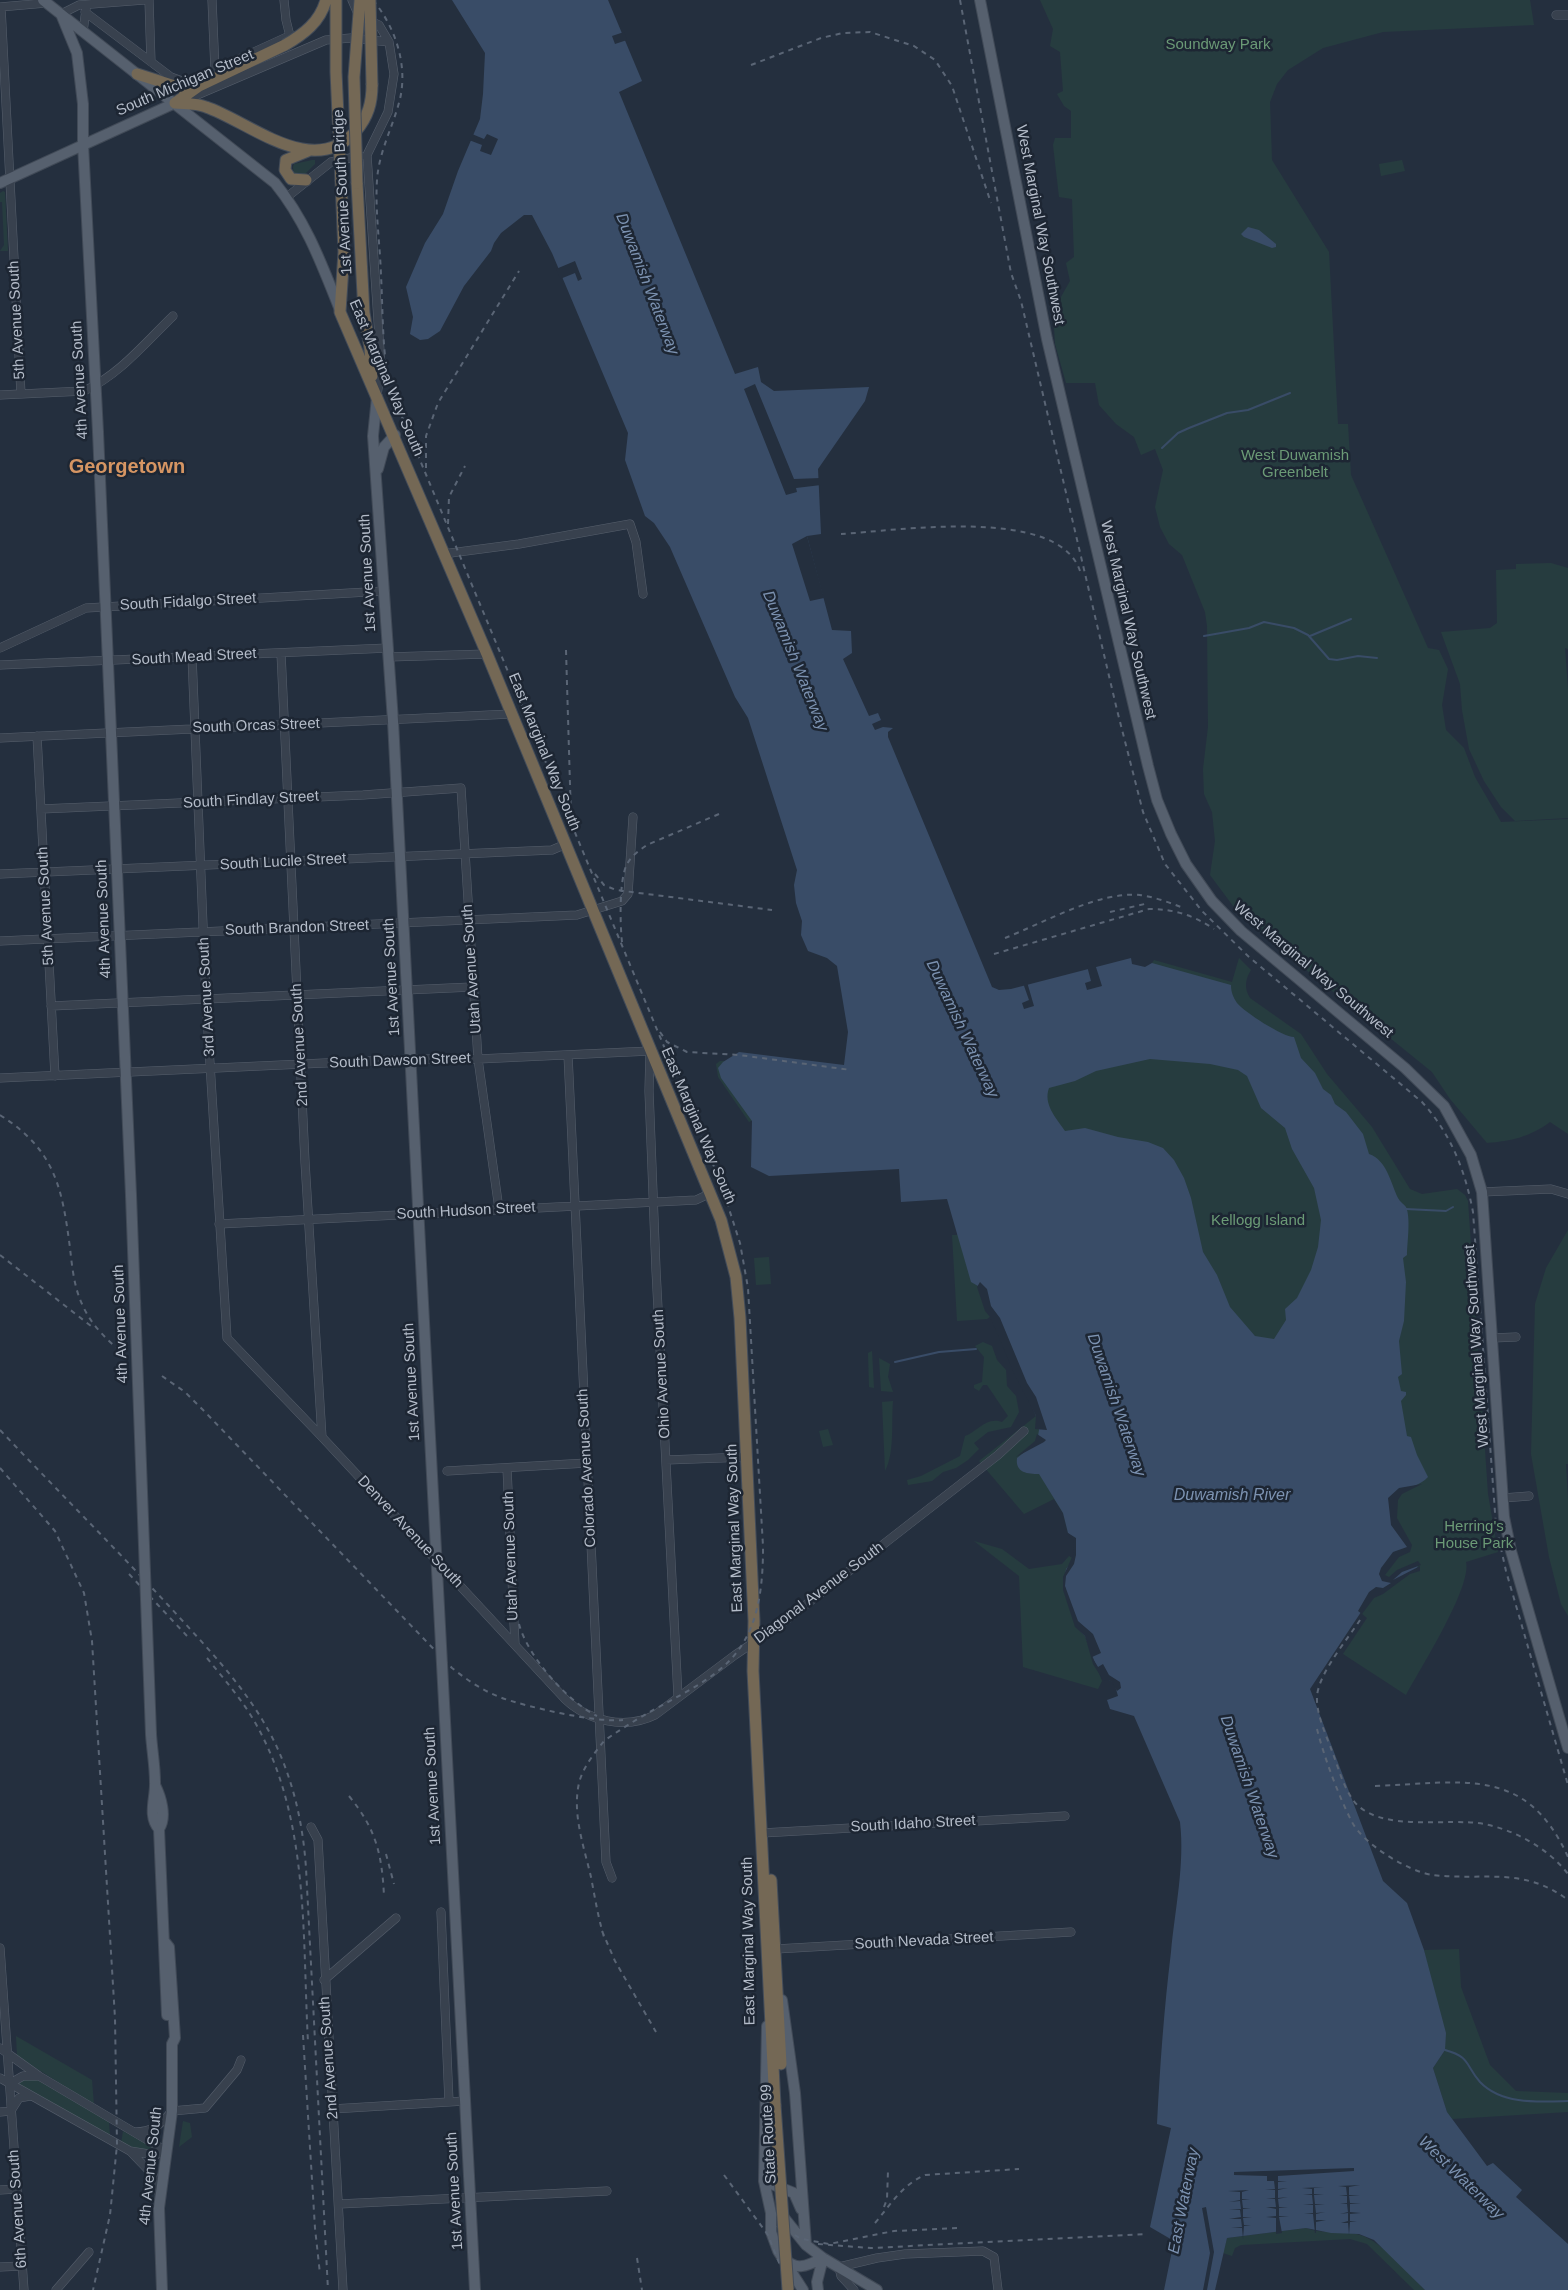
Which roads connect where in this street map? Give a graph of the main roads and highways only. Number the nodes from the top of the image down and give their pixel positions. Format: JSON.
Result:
{"nodes":[{"id":1,"x":326,"y":0,"type":"edge"},
{"id":2,"x":336,"y":0,"type":"edge"},
{"id":3,"x":360,"y":0,"type":"edge"},
{"id":4,"x":370,"y":0,"type":"edge"},
{"id":5,"x":980,"y":0,"type":"edge"},
{"id":6,"x":44,"y":1,"type":"edge"},
{"id":7,"x":61,"y":14,"type":"junction"},
{"id":8,"x":83,"y":32,"type":"junction"},
{"id":9,"x":76,"y":53,"type":"junction"},
{"id":10,"x":138,"y":74,"type":"junction"},
{"id":11,"x":199,"y":86,"type":"junction"},
{"id":12,"x":175,"y":103,"type":"junction"},
{"id":13,"x":83,"y":144,"type":"junction"},
{"id":14,"x":308,"y":151,"type":"junction"},
{"id":15,"x":306,"y":180,"type":"road end"},
{"id":16,"x":0,"y":183,"type":"edge"},
{"id":17,"x":340,"y":312,"type":"junction"},
{"id":18,"x":372,"y":382,"type":"junction"},
{"id":19,"x":377,"y":396,"type":"junction"},
{"id":20,"x":395,"y":435,"type":"junction"},
{"id":21,"x":377,"y":472,"type":"junction"},
{"id":22,"x":1568,"y":1748,"type":"edge"},
{"id":23,"x":765,"y":1833,"type":"junction"},
{"id":24,"x":165,"y":1942,"type":"junction"},
{"id":25,"x":778,"y":1976,"type":"junction"},
{"id":26,"x":768,"y":1988,"type":"junction"},
{"id":27,"x":165,"y":1991,"type":"junction"},
{"id":28,"x":174,"y":2022,"type":"junction"},
{"id":29,"x":172,"y":2044,"type":"junction"},
{"id":30,"x":779,"y":2105,"type":"junction"},
{"id":31,"x":764,"y":2181,"type":"junction"},
{"id":32,"x":767,"y":2195,"type":"junction"},
{"id":33,"x":803,"y":2224,"type":"junction"},
{"id":34,"x":806,"y":2244,"type":"junction"},
{"id":35,"x":778,"y":2251,"type":"junction"},
{"id":36,"x":824,"y":2258,"type":"junction"},
{"id":37,"x":876,"y":2289,"type":"edge"},
{"id":38,"x":162,"y":2290,"type":"edge"},
{"id":39,"x":474,"y":2290,"type":"edge"},
{"id":40,"x":788,"y":2290,"type":"edge"},
{"id":41,"x":794,"y":2290,"type":"edge"},
{"id":42,"x":803,"y":2290,"type":"edge"},
{"id":43,"x":818,"y":2290,"type":"edge"}],
"edges":[{"from":1,"to":11,"type":"highway","bridge":true},
{"from":2,"to":17,"type":"highway","name":"1st Avenue South Bridge","bridge":true},
{"from":3,"to":18,"type":"highway","name":"1st Avenue South Bridge","bridge":true},
{"from":4,"to":14,"type":"highway","bridge":true},
{"from":5,"to":22,"type":"main road","name":"West Marginal Way Southwest"},
{"from":6,"to":7,"type":"main road","name":"East Marginal Way South"},
{"from":7,"to":8,"type":"main road","name":"East Marginal Way South"},
{"from":7,"to":9,"type":"main road","name":"4th Avenue South"},
{"from":8,"to":9,"type":"main road","name":"4th Avenue South"},
{"from":8,"to":10,"type":"main road","name":"East Marginal Way South"},
{"from":9,"to":13,"type":"main road","name":"4th Avenue South"},
{"from":10,"to":11,"type":"highway"},
{"from":10,"to":12,"type":"main road","name":"East Marginal Way South"},
{"from":11,"to":12,"type":"highway"},
{"from":12,"to":13,"type":"main road","name":"South Michigan Street"},
{"from":12,"to":14,"type":"highway"},
{"from":12,"to":17,"type":"main road","name":"East Marginal Way South"},
{"from":13,"to":16,"type":"main road","name":"South Michigan Street"},
{"from":13,"to":24,"type":"main road","name":"4th Avenue South","bridge":true},
{"from":14,"to":15,"type":"highway"},
{"from":17,"to":18,"type":"highway","name":"East Marginal Way South"},
{"from":18,"to":19,"type":"highway","name":"East Marginal Way South"},
{"from":19,"to":20,"type":"highway","name":"East Marginal Way South"},
{"from":19,"to":21,"type":"main road","name":"1st Avenue South"},
{"from":20,"to":21,"type":"main road","name":"1st Avenue South"},
{"from":20,"to":23,"type":"highway","name":"East Marginal Way South"},
{"from":21,"to":39,"type":"main road","name":"1st Avenue South","bridge":true},
{"from":23,"to":25,"type":"highway","name":"East Marginal Way South"},
{"from":23,"to":26,"type":"highway","name":"East Marginal Way South"},
{"from":24,"to":27,"type":"main road","name":"4th Avenue South"},
{"from":24,"to":28,"type":"main road","name":"4th Avenue South"},
{"from":25,"to":30,"type":"highway","name":"State Route 99"},
{"from":25,"to":33,"type":"main road","name":"East Marginal Way South"},
{"from":26,"to":30,"type":"highway","name":"State Route 99"},
{"from":26,"to":31,"type":"main road","name":"East Marginal Way South"},
{"from":27,"to":28,"type":"main road"},
{"from":27,"to":29,"type":"main road","name":"4th Avenue South"},
{"from":28,"to":29,"type":"main road","name":"4th Avenue South"},
{"from":29,"to":38,"type":"main road","name":"4th Avenue South"},
{"from":30,"to":40,"type":"highway","name":"State Route 99","bridge":true},
{"from":30,"to":41,"type":"highway","name":"State Route 99"},
{"from":31,"to":32,"type":"main road","name":"East Marginal Way South"},
{"from":31,"to":33,"type":"main road"},
{"from":32,"to":34,"type":"main road"},
{"from":32,"to":35,"type":"main road","name":"East Marginal Way South"},
{"from":33,"to":34,"type":"main road","name":"East Marginal Way South"},
{"from":34,"to":36,"type":"main road"},
{"from":35,"to":36,"type":"main road"},
{"from":35,"to":42,"type":"main road","name":"East Marginal Way South"},
{"from":36,"to":37,"type":"main road"},
{"from":36,"to":43,"type":"main road"}]}
